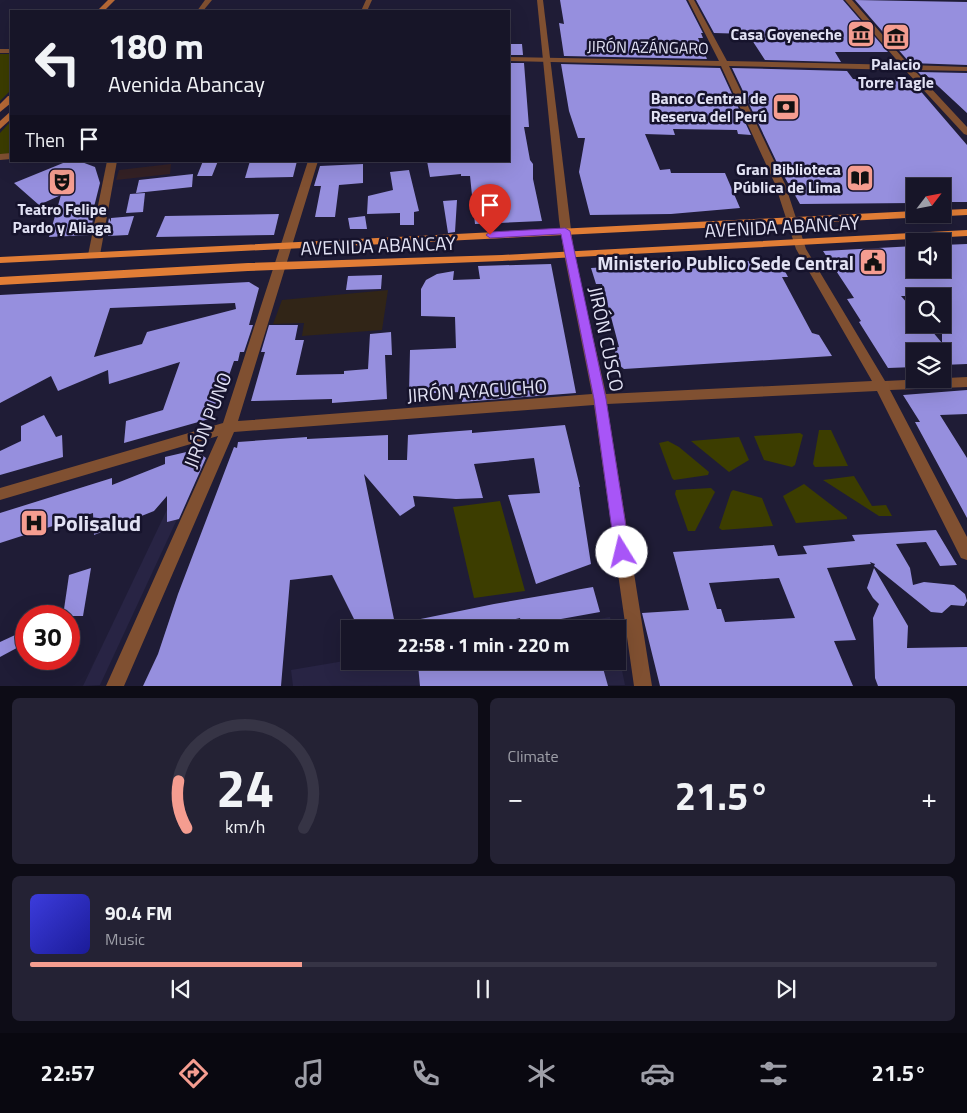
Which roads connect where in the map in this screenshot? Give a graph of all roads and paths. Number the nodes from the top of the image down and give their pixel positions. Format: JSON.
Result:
{"nodes":[{"id":1,"x":112,"y":0,"type":"edge"},
{"id":2,"x":121,"y":0,"type":"edge"},
{"id":3,"x":209,"y":0,"type":"edge"},
{"id":4,"x":540,"y":0,"type":"edge"},
{"id":5,"x":691,"y":0,"type":"edge"},
{"id":6,"x":848,"y":0,"type":"edge"},
{"id":7,"x":101,"y":10,"type":"edge"},
{"id":8,"x":111,"y":10,"type":"edge"},
{"id":9,"x":201,"y":10,"type":"edge"},
{"id":10,"x":510,"y":59,"type":"edge"},
{"id":11,"x":546,"y":59,"type":"junction"},
{"id":12,"x":723,"y":62,"type":"junction"},
{"id":13,"x":908,"y":68,"type":"junction"},
{"id":14,"x":967,"y":69,"type":"edge"},
{"id":15,"x":10,"y":99,"type":"edge"},
{"id":16,"x":0,"y":110,"type":"edge"},
{"id":17,"x":10,"y":115,"type":"edge"},
{"id":18,"x":0,"y":126,"type":"edge"},
{"id":19,"x":967,"y":132,"type":"edge"},
{"id":20,"x":112,"y":162,"type":"edge"},
{"id":21,"x":313,"y":162,"type":"edge"},
{"id":22,"x":967,"y":212,"type":"edge"},
{"id":23,"x":792,"y":220,"type":"junction"},
{"id":24,"x":565,"y":231,"type":"junction"},
{"id":25,"x":967,"y":233,"type":"edge"},
{"id":26,"x":799,"y":242,"type":"junction"},
{"id":27,"x":287,"y":245,"type":"junction"},
{"id":28,"x":569,"y":254,"type":"junction"},
{"id":29,"x":94,"y":255,"type":"junction"},
{"id":30,"x":0,"y":260,"type":"edge"},
{"id":31,"x":280,"y":266,"type":"junction"},
{"id":32,"x":0,"y":281,"type":"edge"},
{"id":33,"x":967,"y":382,"type":"edge"},
{"id":34,"x":882,"y":385,"type":"junction"},
{"id":35,"x":600,"y":399,"type":"junction"},
{"id":36,"x":229,"y":427,"type":"junction"},
{"id":37,"x":0,"y":494,"type":"edge"},
{"id":38,"x":967,"y":553,"type":"edge"},
{"id":39,"x":115,"y":686,"type":"edge"},
{"id":40,"x":643,"y":686,"type":"edge"}],
"edges":[{"from":1,"to":7,"type":"main road"},
{"from":2,"to":8,"type":"main road"},
{"from":3,"to":9,"type":"street"},
{"from":4,"to":11,"type":"street","name":"JIRÓN CUSCO"},
{"from":5,"to":12,"type":"street"},
{"from":6,"to":13,"type":"street"},
{"from":10,"to":11,"type":"street","name":"JIRÓN AZÁNGARO"},
{"from":11,"to":12,"type":"street","name":"JIRÓN AZÁNGARO"},
{"from":11,"to":24,"type":"street","name":"JIRÓN CUSCO"},
{"from":12,"to":13,"type":"street","name":"JIRÓN AZÁNGARO"},
{"from":12,"to":23,"type":"street"},
{"from":13,"to":14,"type":"street","name":"JIRÓN AZÁNGARO"},
{"from":13,"to":19,"type":"street"},
{"from":15,"to":16,"type":"main road"},
{"from":17,"to":18,"type":"main road"},
{"from":20,"to":29,"type":"street"},
{"from":21,"to":27,"type":"street","name":"JIRÓN PUNO"},
{"from":22,"to":23,"type":"main road","name":"AVENIDA ABANCAY"},
{"from":23,"to":24,"type":"main road","name":"AVENIDA ABANCAY"},
{"from":23,"to":26,"type":"street"},
{"from":24,"to":27,"type":"main road","name":"AVENIDA ABANCAY"},
{"from":24,"to":28,"type":"street","name":"JIRÓN CUSCO"},
{"from":25,"to":26,"type":"main road","name":"AVENIDA ABANCAY"},
{"from":26,"to":28,"type":"main road","name":"AVENIDA ABANCAY"},
{"from":26,"to":34,"type":"street"},
{"from":27,"to":29,"type":"main road","name":"AVENIDA ABANCAY"},
{"from":27,"to":31,"type":"street","name":"JIRÓN PUNO"},
{"from":28,"to":31,"type":"main road","name":"AVENIDA ABANCAY"},
{"from":28,"to":35,"type":"street","name":"JIRÓN CUSCO"},
{"from":29,"to":30,"type":"main road","name":"AVENIDA ABANCAY"},
{"from":31,"to":32,"type":"main road","name":"AVENIDA ABANCAY"},
{"from":31,"to":36,"type":"street","name":"JIRÓN PUNO"},
{"from":33,"to":34,"type":"street","name":"JIRÓN AYACUCHO"},
{"from":34,"to":35,"type":"street","name":"JIRÓN AYACUCHO"},
{"from":34,"to":38,"type":"street"},
{"from":35,"to":36,"type":"street","name":"JIRÓN AYACUCHO"},
{"from":35,"to":40,"type":"street","name":"JIRÓN CUSCO"},
{"from":36,"to":37,"type":"street","name":"JIRÓN AYACUCHO"},
{"from":36,"to":39,"type":"street","name":"JIRÓN PUNO"}]}
